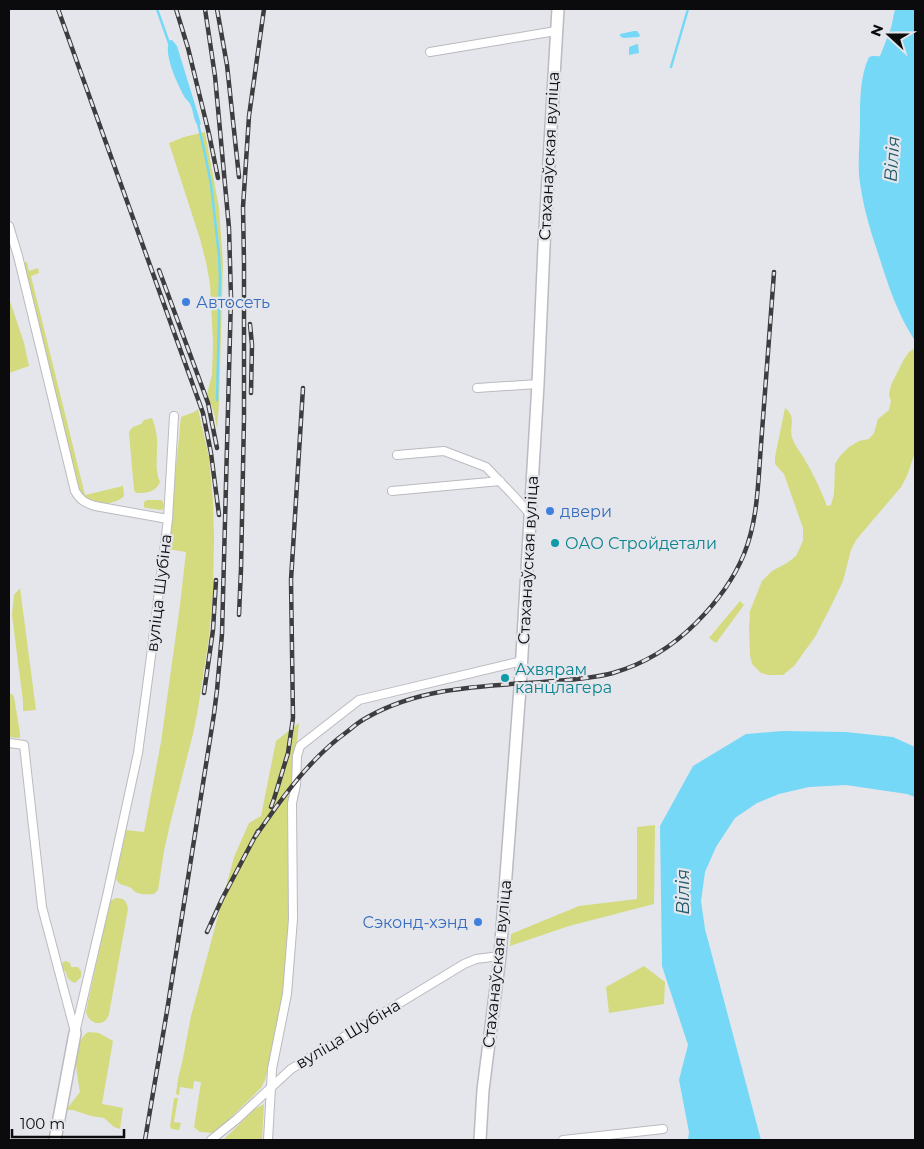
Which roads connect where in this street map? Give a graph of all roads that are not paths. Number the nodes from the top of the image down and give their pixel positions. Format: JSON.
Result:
{"nodes":[{"id":1,"x":558,"y":9,"type":"edge"},
{"id":2,"x":556,"y":31,"type":"junction"},
{"id":3,"x":430,"y":52,"type":"dead end"},
{"id":4,"x":9,"y":226,"type":"edge"},
{"id":5,"x":538,"y":384,"type":"junction"},
{"id":6,"x":477,"y":388,"type":"dead end"},
{"id":7,"x":174,"y":416,"type":"dead end"},
{"id":8,"x":397,"y":455,"type":"dead end"},
{"id":9,"x":500,"y":481,"type":"junction"},
{"id":10,"x":392,"y":491,"type":"dead end"},
{"id":11,"x":531,"y":515,"type":"junction"},
{"id":12,"x":168,"y":519,"type":"junction"},
{"id":13,"x":522,"y":662,"type":"junction"},
{"id":14,"x":9,"y":743,"type":"edge"},
{"id":15,"x":500,"y":956,"type":"junction"},
{"id":16,"x":76,"y":1034,"type":"junction"},
{"id":17,"x":272,"y":1085,"type":"junction"},
{"id":18,"x":664,"y":1129,"type":"dead end"},
{"id":19,"x":55,"y":1140,"type":"edge"},
{"id":20,"x":212,"y":1140,"type":"edge"},
{"id":21,"x":268,"y":1140,"type":"edge"},
{"id":22,"x":480,"y":1140,"type":"edge"},
{"id":23,"x":563,"y":1140,"type":"edge"}],
"edges":[{"from":1,"to":2,"type":"street","name":"Стаханаўская вуліца"},
{"from":2,"to":3,"type":"street"},
{"from":2,"to":5,"type":"street","name":"Стаханаўская вуліца"},
{"from":4,"to":12,"type":"street","name":"вуліца Шубіна"},
{"from":5,"to":6,"type":"street"},
{"from":5,"to":11,"type":"street","name":"Стаханаўская вуліца"},
{"from":7,"to":12,"type":"street"},
{"from":8,"to":9,"type":"street"},
{"from":9,"to":10,"type":"street"},
{"from":9,"to":11,"type":"street"},
{"from":11,"to":13,"type":"street","name":"Стаханаўская вуліца"},
{"from":12,"to":16,"type":"street","name":"вуліца Шубіна"},
{"from":13,"to":15,"type":"street","name":"Стаханаўская вуліца"},
{"from":13,"to":17,"type":"street"},
{"from":14,"to":16,"type":"street","name":"вуліца Шубіна"},
{"from":15,"to":17,"type":"street","name":"вуліца Шубіна"},
{"from":15,"to":22,"type":"street","name":"Стаханаўская вуліца"},
{"from":16,"to":19,"type":"street","name":"вуліца Шубіна"},
{"from":17,"to":20,"type":"street","name":"вуліца Шубіна"},
{"from":17,"to":21,"type":"street"},
{"from":18,"to":23,"type":"street"}]}
